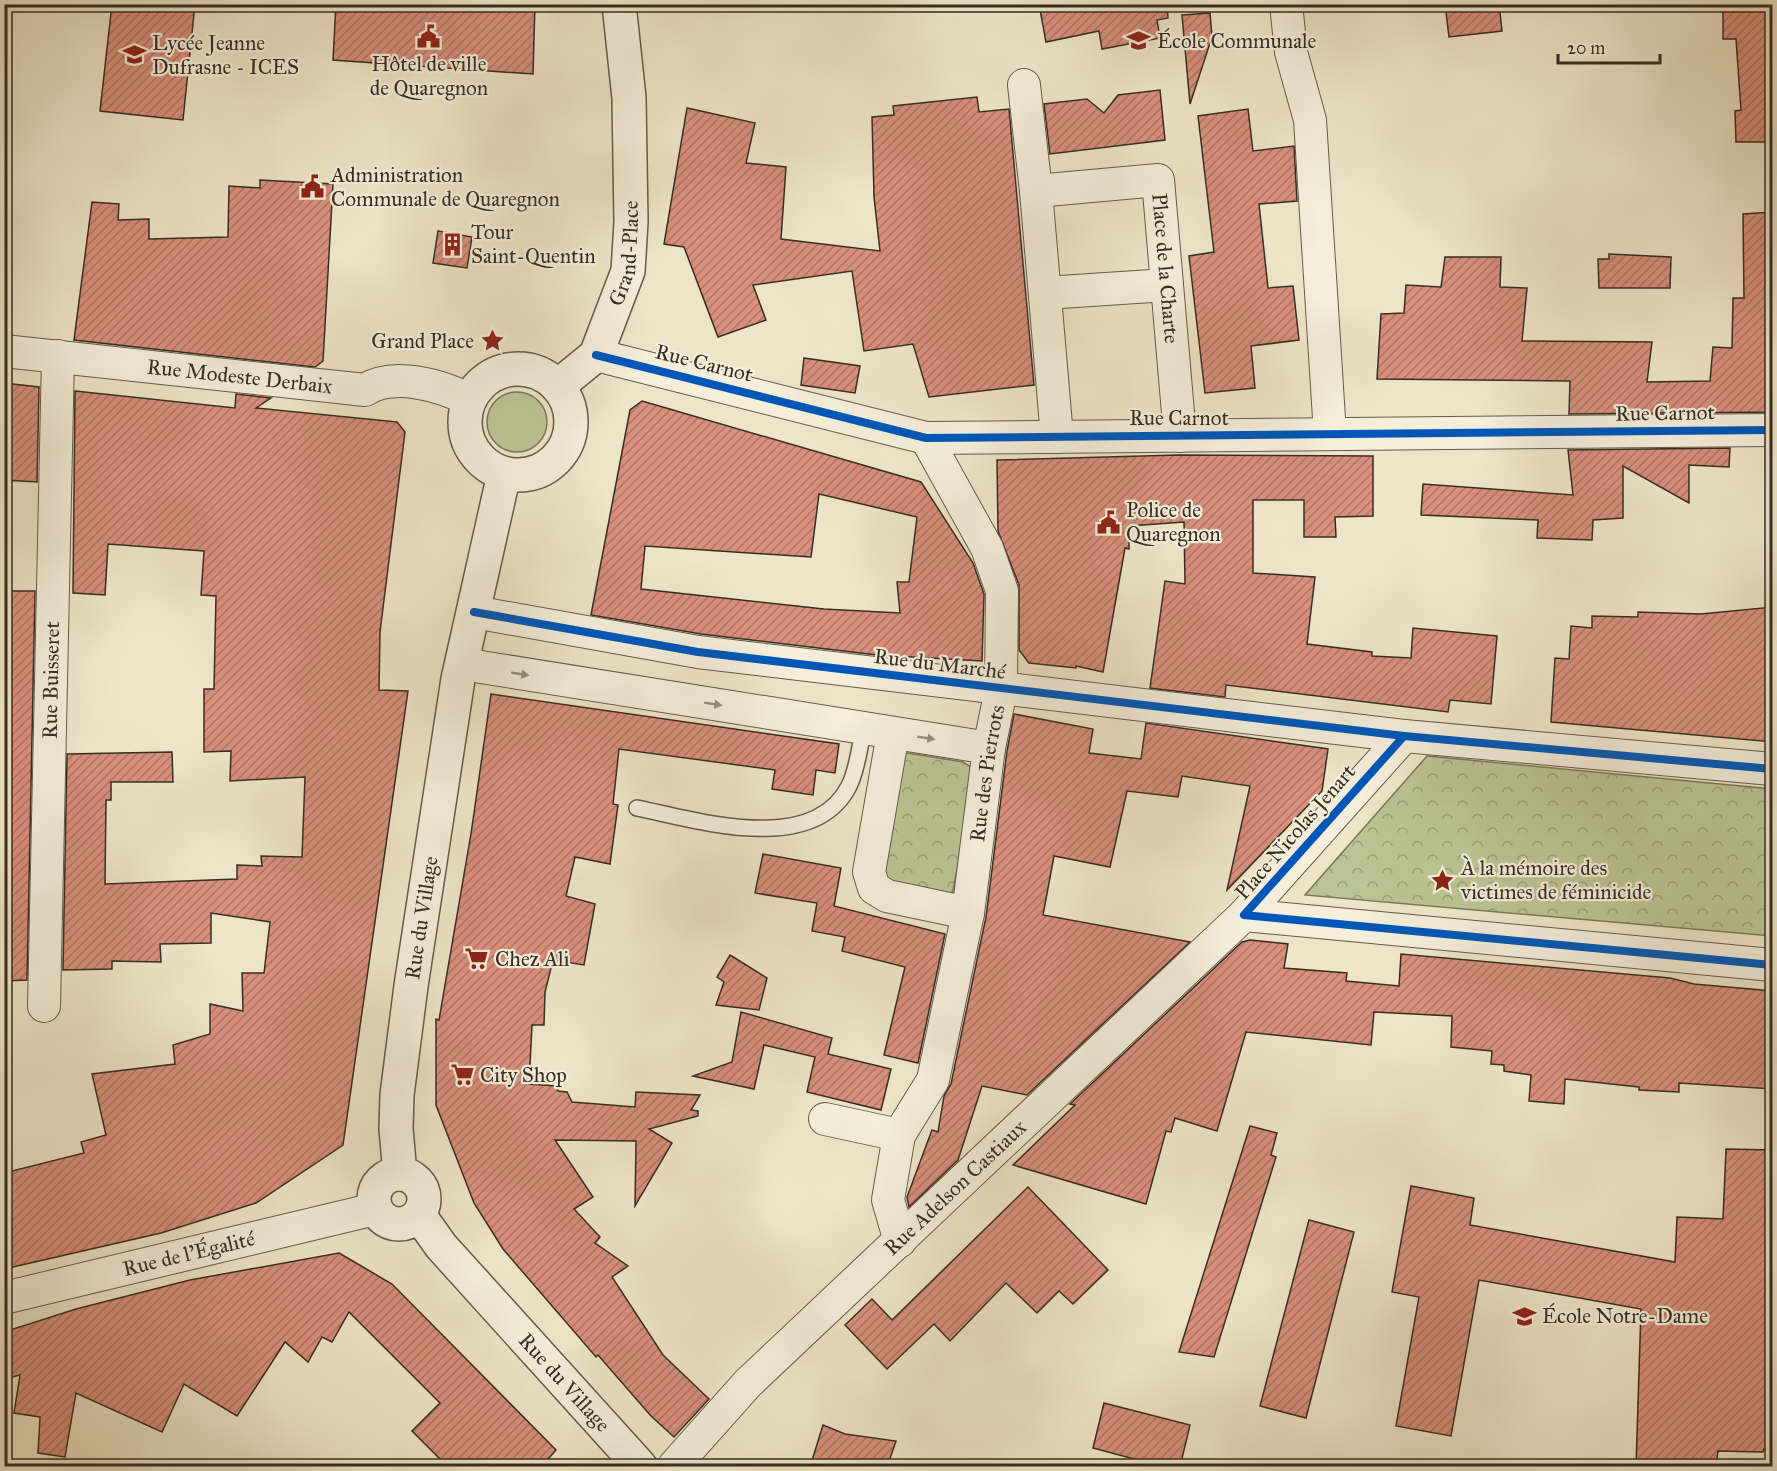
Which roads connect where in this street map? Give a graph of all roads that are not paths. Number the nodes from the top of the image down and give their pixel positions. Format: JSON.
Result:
{"nodes":[{"id":1,"x":619,"y":4,"type":"edge"},
{"id":2,"x":1286,"y":4,"type":"edge"},
{"id":3,"x":1024,"y":85,"type":"dead end"},
{"id":4,"x":1036,"y":191,"type":"junction"},
{"id":5,"x":1167,"y":285,"type":"junction"},
{"id":6,"x":1045,"y":293,"type":"junction"},
{"id":7,"x":4,"y":351,"type":"edge"},
{"id":8,"x":596,"y":355,"type":"junction"},
{"id":9,"x":58,"y":357,"type":"junction"},
{"id":10,"x":558,"y":386,"type":"junction"},
{"id":11,"x":470,"y":400,"type":"junction"},
{"id":12,"x":1773,"y":430,"type":"edge"},
{"id":13,"x":1330,"y":434,"type":"junction"},
{"id":14,"x":1180,"y":436,"type":"junction"},
{"id":15,"x":1057,"y":437,"type":"junction"},
{"id":16,"x":926,"y":438,"type":"junction"},
{"id":17,"x":504,"y":474,"type":"junction"},
{"id":18,"x":474,"y":612,"type":"junction"},
{"id":19,"x":462,"y":664,"type":"junction"},
{"id":20,"x":1001,"y":690,"type":"junction"},
{"id":21,"x":878,"y":730,"type":"junction"},
{"id":22,"x":1404,"y":736,"type":"junction"},
{"id":23,"x":989,"y":748,"type":"junction"},
{"id":24,"x":1773,"y":769,"type":"edge"},
{"id":25,"x":637,"y":808,"type":"dead end"},
{"id":26,"x":968,"y":913,"type":"junction"},
{"id":27,"x":1244,"y":915,"type":"junction"},
{"id":28,"x":1773,"y":965,"type":"edge"},
{"id":29,"x":44,"y":1006,"type":"dead end"},
{"id":30,"x":825,"y":1119,"type":"dead end"},
{"id":31,"x":899,"y":1135,"type":"junction"},
{"id":32,"x":400,"y":1174,"type":"junction"},
{"id":33,"x":375,"y":1209,"type":"junction"},
{"id":34,"x":419,"y":1215,"type":"junction"},
{"id":35,"x":900,"y":1241,"type":"junction"},
{"id":36,"x":4,"y":1298,"type":"edge"},
{"id":37,"x":640,"y":1467,"type":"edge"},
{"id":38,"x":674,"y":1467,"type":"edge"}],
"edges":[{"from":1,"to":8,"type":"street","name":"Grand-Place"},
{"from":2,"to":13,"type":"street"},
{"from":3,"to":4,"type":"street"},
{"from":4,"to":5,"type":"street","name":"Place de la Charte"},
{"from":4,"to":6,"type":"street"},
{"from":5,"to":6,"type":"street"},
{"from":5,"to":14,"type":"street","name":"Place de la Charte"},
{"from":6,"to":15,"type":"street"},
{"from":7,"to":9,"type":"street","name":"Rue Modeste Derbaix"},
{"from":8,"to":10,"type":"street"},
{"from":8,"to":16,"type":"street","name":"Rue Carnot"},
{"from":9,"to":11,"type":"street","name":"Rue Modeste Derbaix"},
{"from":9,"to":29,"type":"street","name":"Rue Buisseret"},
{"from":10,"to":11,"type":"street"},
{"from":10,"to":17,"type":"street"},
{"from":11,"to":17,"type":"street"},
{"from":12,"to":13,"type":"street","name":"Rue Carnot"},
{"from":13,"to":14,"type":"street","name":"Rue Carnot"},
{"from":14,"to":15,"type":"street","name":"Rue Carnot"},
{"from":15,"to":16,"type":"street","name":"Rue Carnot"},
{"from":16,"to":20,"type":"street","name":"Rue des Pierrots"},
{"from":17,"to":18,"type":"street"},
{"from":18,"to":19,"type":"street"},
{"from":18,"to":20,"type":"street","name":"Rue du Marché"},
{"from":19,"to":21,"type":"street","one_way":true},
{"from":19,"to":32,"type":"street","name":"Rue du Village"},
{"from":20,"to":22,"type":"street","name":"Rue du Marché"},
{"from":20,"to":23,"type":"street","name":"Rue des Pierrots"},
{"from":21,"to":23,"type":"street","one_way":true},
{"from":21,"to":25,"type":"lane"},
{"from":21,"to":26,"type":"street"},
{"from":22,"to":24,"type":"street"},
{"from":22,"to":27,"type":"street","name":"Place Nicolas Jenart"},
{"from":23,"to":26,"type":"street","name":"Rue des Pierrots"},
{"from":26,"to":31,"type":"street","name":"Rue des Pierrots"},
{"from":27,"to":28,"type":"street","name":"Place Nicolas Jenart"},
{"from":27,"to":35,"type":"street","name":"Rue Adelson Castiaux"},
{"from":30,"to":31,"type":"street"},
{"from":31,"to":35,"type":"street","name":"Rue des Pierrots"},
{"from":32,"to":33,"type":"street"},
{"from":32,"to":34,"type":"street"},
{"from":33,"to":34,"type":"street"},
{"from":33,"to":36,"type":"street","name":"Rue de l'Égalité"},
{"from":34,"to":37,"type":"street","name":"Rue du Village"},
{"from":35,"to":38,"type":"street","name":"Rue Adelson Castiaux"}]}
